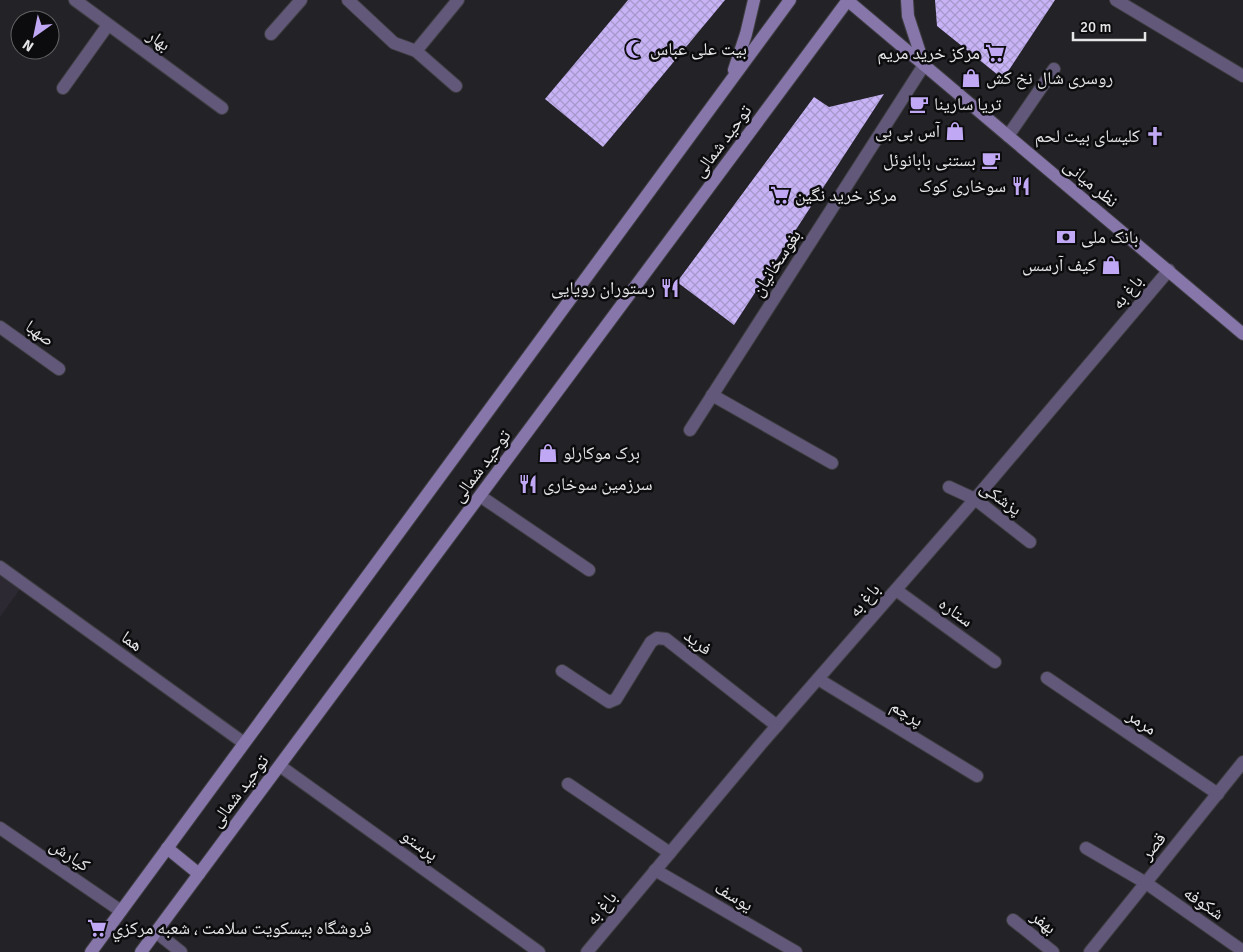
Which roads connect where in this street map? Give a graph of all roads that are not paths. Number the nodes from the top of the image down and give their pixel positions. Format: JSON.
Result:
{"nodes":[{"id":1,"x":75,"y":0,"type":"edge"},
{"id":2,"x":301,"y":0,"type":"edge"},
{"id":3,"x":348,"y":0,"type":"edge"},
{"id":4,"x":458,"y":0,"type":"edge"},
{"id":5,"x":754,"y":0,"type":"edge"},
{"id":6,"x":790,"y":0,"type":"edge"},
{"id":7,"x":848,"y":0,"type":"edge"},
{"id":8,"x":907,"y":0,"type":"edge"},
{"id":9,"x":1116,"y":0,"type":"edge"},
{"id":10,"x":108,"y":25,"type":"junction"},
{"id":11,"x":271,"y":34,"type":"dead end"},
{"id":12,"x":416,"y":51,"type":"junction"},
{"id":13,"x":924,"y":65,"type":"junction"},
{"id":14,"x":1054,"y":68,"type":"dead end"},
{"id":15,"x":1243,"y":76,"type":"edge"},
{"id":16,"x":730,"y":82,"type":"junction"},
{"id":17,"x":456,"y":86,"type":"dead end"},
{"id":18,"x":64,"y":88,"type":"dead end"},
{"id":19,"x":222,"y":108,"type":"dead end"},
{"id":20,"x":1008,"y":136,"type":"junction"},
{"id":21,"x":1169,"y":270,"type":"junction"},
{"id":22,"x":0,"y":327,"type":"edge"},
{"id":23,"x":1243,"y":334,"type":"edge"},
{"id":24,"x":59,"y":368,"type":"dead end"},
{"id":25,"x":712,"y":395,"type":"junction"},
{"id":26,"x":690,"y":430,"type":"dead end"},
{"id":27,"x":832,"y":463,"type":"dead end"},
{"id":28,"x":949,"y":487,"type":"dead end"},
{"id":29,"x":480,"y":496,"type":"junction"},
{"id":30,"x":976,"y":499,"type":"junction"},
{"id":31,"x":1030,"y":542,"type":"dead end"},
{"id":32,"x":0,"y":568,"type":"edge"},
{"id":33,"x":589,"y":570,"type":"dead end"},
{"id":34,"x":896,"y":590,"type":"junction"},
{"id":35,"x":995,"y":662,"type":"dead end"},
{"id":36,"x":562,"y":672,"type":"dead end"},
{"id":37,"x":1047,"y":678,"type":"dead end"},
{"id":38,"x":818,"y":679,"type":"junction"},
{"id":39,"x":777,"y":726,"type":"junction"},
{"id":40,"x":244,"y":743,"type":"junction"},
{"id":41,"x":1243,"y":762,"type":"edge"},
{"id":42,"x":280,"y":766,"type":"junction"},
{"id":43,"x":977,"y":776,"type":"dead end"},
{"id":44,"x":568,"y":784,"type":"dead end"},
{"id":45,"x":1218,"y":794,"type":"junction"},
{"id":46,"x":0,"y":828,"type":"edge"},
{"id":47,"x":167,"y":848,"type":"junction"},
{"id":48,"x":1086,"y":848,"type":"dead end"},
{"id":49,"x":670,"y":853,"type":"junction"},
{"id":50,"x":655,"y":870,"type":"junction"},
{"id":51,"x":200,"y":874,"type":"junction"},
{"id":52,"x":1146,"y":883,"type":"junction"},
{"id":53,"x":120,"y":910,"type":"junction"},
{"id":54,"x":1013,"y":920,"type":"dead end"},
{"id":55,"x":156,"y":932,"type":"junction"},
{"id":56,"x":1243,"y":951,"type":"edge"},
{"id":57,"x":91,"y":952,"type":"edge"},
{"id":58,"x":141,"y":952,"type":"edge"},
{"id":59,"x":181,"y":952,"type":"edge"},
{"id":60,"x":539,"y":952,"type":"edge"},
{"id":61,"x":587,"y":952,"type":"edge"},
{"id":62,"x":796,"y":952,"type":"edge"},
{"id":63,"x":1053,"y":952,"type":"edge"},
{"id":64,"x":1090,"y":952,"type":"edge"}],
"edges":[{"from":1,"to":10,"type":"street","name":"بهار"},
{"from":2,"to":11,"type":"street"},
{"from":3,"to":12,"type":"street"},
{"from":4,"to":12,"type":"street"},
{"from":5,"to":16,"type":"main road"},
{"from":6,"to":16,"type":"main road","name":"توحید شمالی"},
{"from":7,"to":13,"type":"main road","name":"نظر میانی"},
{"from":7,"to":29,"type":"main road","name":"توحید شمالی"},
{"from":8,"to":13,"type":"main road"},
{"from":9,"to":15,"type":"street"},
{"from":10,"to":18,"type":"street"},
{"from":10,"to":19,"type":"street","name":"بهار"},
{"from":12,"to":17,"type":"street"},
{"from":13,"to":20,"type":"main road","name":"نظر میانی"},
{"from":13,"to":25,"type":"street","name":"بغوسخانیان"},
{"from":14,"to":20,"type":"street"},
{"from":16,"to":40,"type":"main road","name":"توحید شمالی"},
{"from":20,"to":21,"type":"main road","name":"نظر میانی"},
{"from":21,"to":23,"type":"main road","name":"نظر میانی"},
{"from":21,"to":30,"type":"street","name":"باغ به"},
{"from":22,"to":24,"type":"street","name":"صهبا"},
{"from":25,"to":26,"type":"street","name":"بغوسخانیان"},
{"from":25,"to":27,"type":"street"},
{"from":28,"to":30,"type":"street","name":"پزشکی"},
{"from":29,"to":33,"type":"street"},
{"from":29,"to":42,"type":"main road","name":"توحید شمالی"},
{"from":30,"to":31,"type":"street","name":"پزشکی"},
{"from":30,"to":34,"type":"street","name":"باغ به"},
{"from":32,"to":40,"type":"street","name":"هما"},
{"from":34,"to":35,"type":"street","name":"ستاره"},
{"from":34,"to":38,"type":"street","name":"باغ به"},
{"from":36,"to":39,"type":"street","name":"فرید"},
{"from":37,"to":45,"type":"street","name":"مرمر"},
{"from":38,"to":39,"type":"street","name":"باغ به"},
{"from":38,"to":43,"type":"street","name":"پرچم"},
{"from":39,"to":49,"type":"street","name":"باغ به"},
{"from":40,"to":47,"type":"main road","name":"توحید شمالی"},
{"from":41,"to":45,"type":"street","name":"قصر"},
{"from":42,"to":51,"type":"main road","name":"توحید شمالی"},
{"from":42,"to":60,"type":"street","name":"پرستو"},
{"from":44,"to":49,"type":"street"},
{"from":45,"to":52,"type":"street","name":"قصر"},
{"from":46,"to":53,"type":"street","name":"کیارش"},
{"from":47,"to":51,"type":"main road"},
{"from":47,"to":53,"type":"main road","name":"توحید شمالی"},
{"from":48,"to":52,"type":"street","name":"شکوفه"},
{"from":49,"to":50,"type":"street","name":"باغ به"},
{"from":50,"to":61,"type":"street","name":"باغ به"},
{"from":50,"to":62,"type":"street","name":"یوسف"},
{"from":51,"to":55,"type":"main road","name":"توحید شمالی"},
{"from":52,"to":56,"type":"street","name":"شکوفه"},
{"from":52,"to":64,"type":"street","name":"قصر"},
{"from":53,"to":57,"type":"main road","name":"توحید شمالی"},
{"from":54,"to":63,"type":"street","name":"بهفر"},
{"from":55,"to":58,"type":"main road","name":"توحید شمالی"},
{"from":55,"to":59,"type":"street"}]}
